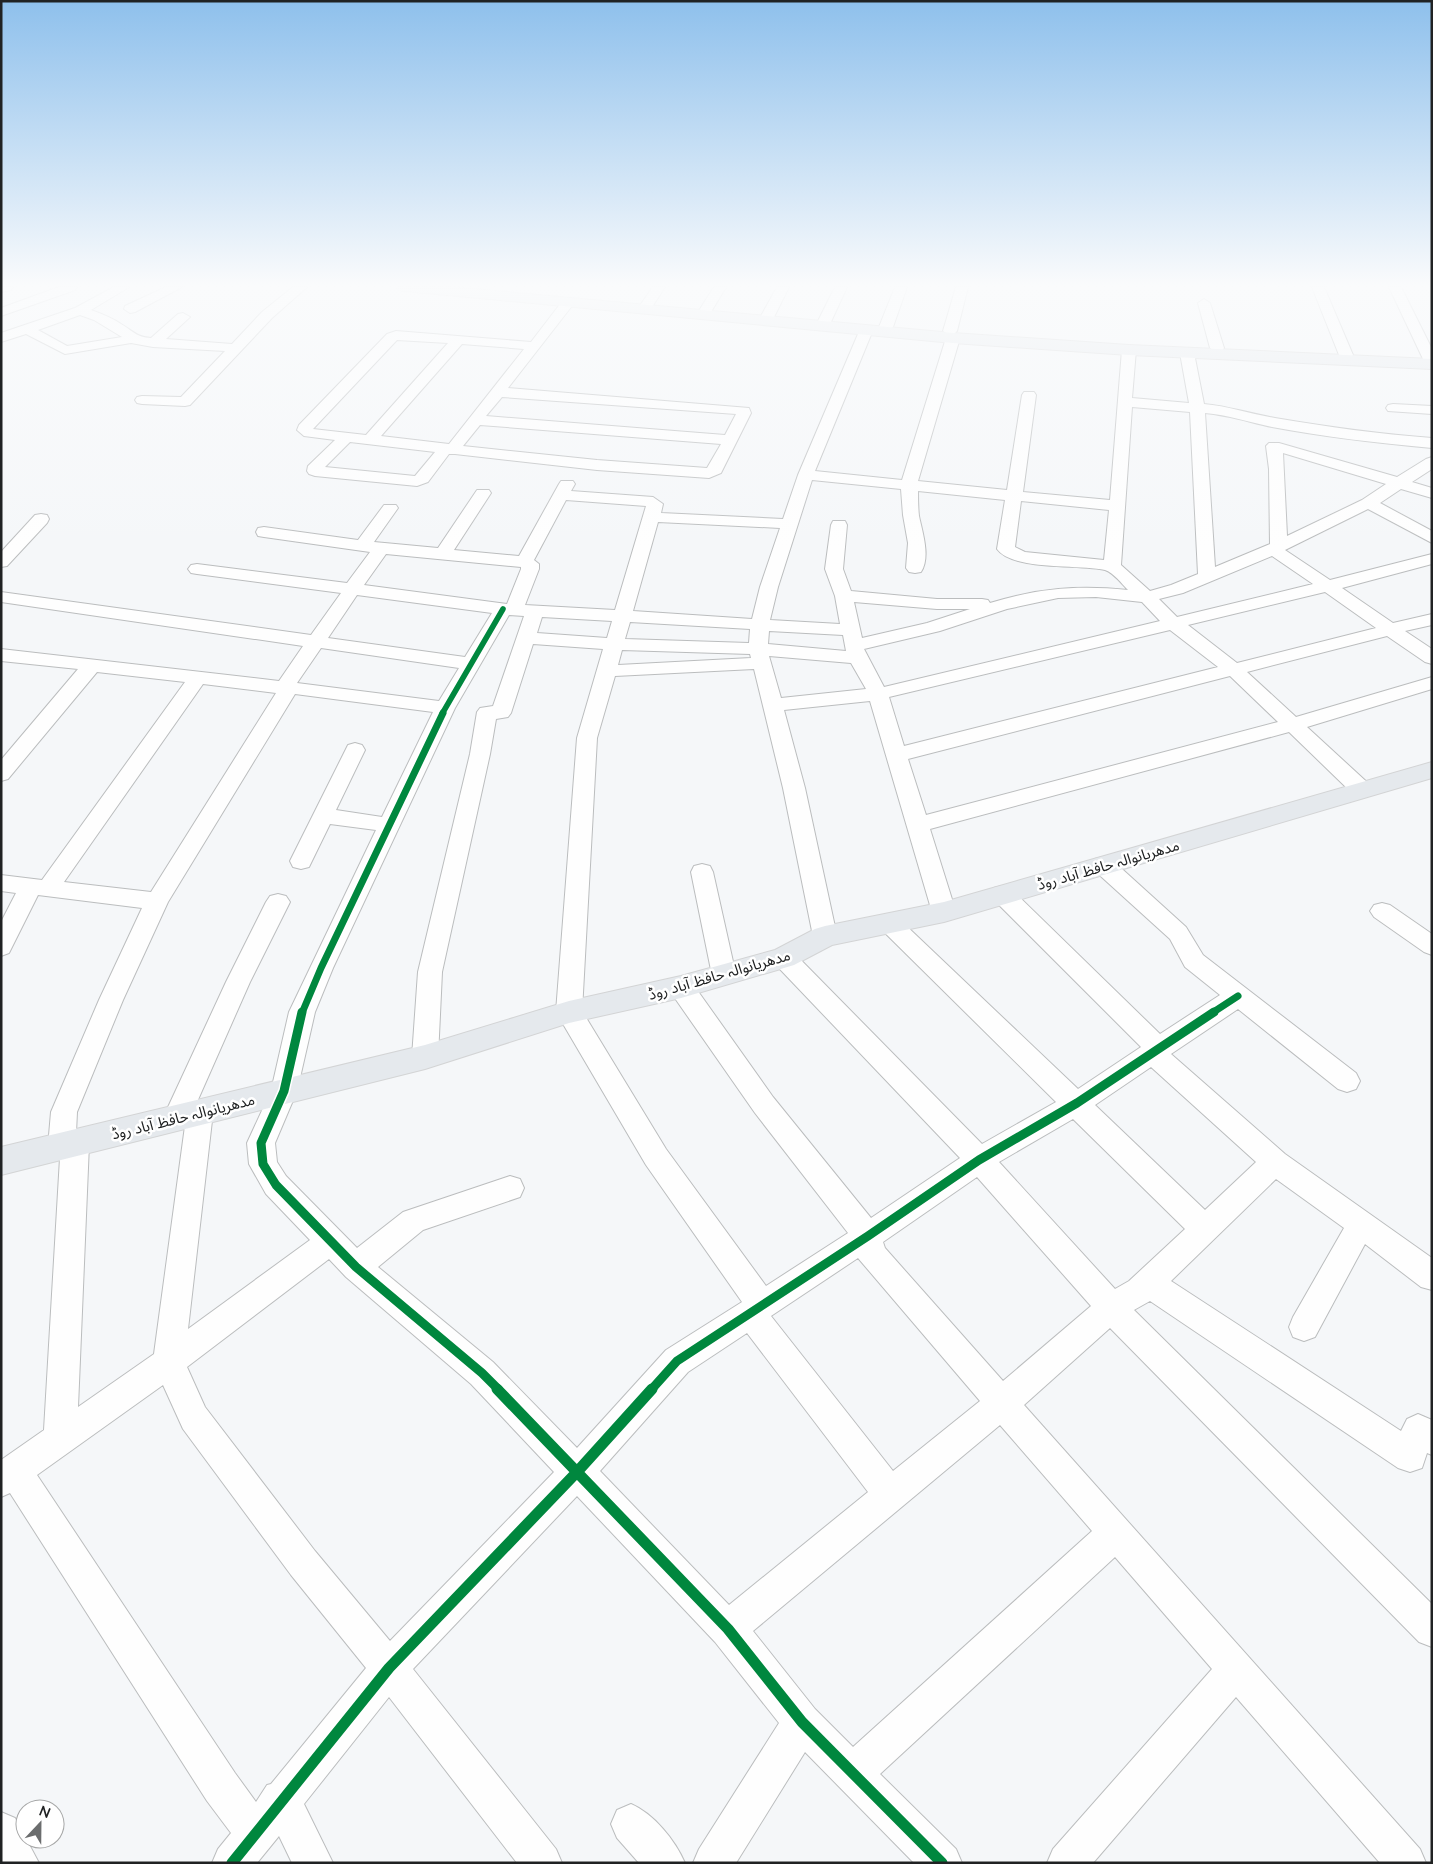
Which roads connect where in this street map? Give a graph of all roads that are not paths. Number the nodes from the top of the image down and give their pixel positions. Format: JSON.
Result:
{"nodes":[{"id":1,"x":211,"y":374,"type":"edge"},
{"id":2,"x":356,"y":374,"type":"edge"},
{"id":3,"x":428,"y":374,"type":"edge"},
{"id":4,"x":512,"y":374,"type":"edge"},
{"id":5,"x":848,"y":374,"type":"edge"},
{"id":6,"x":940,"y":374,"type":"edge"},
{"id":7,"x":1127,"y":374,"type":"edge"},
{"id":8,"x":1191,"y":374,"type":"edge"},
{"id":9,"x":498,"y":392,"type":"junction"},
{"id":10,"x":1029,"y":395,"type":"dead end"},
{"id":11,"x":142,"y":400,"type":"dead end"},
{"id":12,"x":1124,"y":402,"type":"junction"},
{"id":13,"x":1197,"y":408,"type":"junction"},
{"id":14,"x":1393,"y":408,"type":"dead end"},
{"id":15,"x":1432,"y":410,"type":"edge"},
{"id":16,"x":476,"y":420,"type":"junction"},
{"id":17,"x":346,"y":438,"type":"junction"},
{"id":18,"x":730,"y":440,"type":"junction"},
{"id":19,"x":369,"y":441,"type":"junction"},
{"id":20,"x":1432,"y":443,"type":"edge"},
{"id":21,"x":448,"y":450,"type":"junction"},
{"id":22,"x":1432,"y":462,"type":"edge"},
{"id":23,"x":806,"y":475,"type":"junction"},
{"id":24,"x":1401,"y":483,"type":"junction"},
{"id":25,"x":908,"y":484,"type":"junction"},
{"id":26,"x":483,"y":492,"type":"dead end"},
{"id":27,"x":1432,"y":493,"type":"edge"},
{"id":28,"x":1014,"y":495,"type":"junction"},
{"id":29,"x":1368,"y":503,"type":"junction"},
{"id":30,"x":1118,"y":506,"type":"junction"},
{"id":31,"x":390,"y":508,"type":"dead end"},
{"id":32,"x":651,"y":517,"type":"junction"},
{"id":33,"x":41,"y":519,"type":"dead end"},
{"id":34,"x":790,"y":524,"type":"junction"},
{"id":35,"x":839,"y":525,"type":"dead end"},
{"id":36,"x":264,"y":532,"type":"dead end"},
{"id":37,"x":1432,"y":538,"type":"edge"},
{"id":38,"x":372,"y":546,"type":"junction"},
{"id":39,"x":1276,"y":547,"type":"junction"},
{"id":40,"x":443,"y":554,"type":"junction"},
{"id":41,"x":1432,"y":559,"type":"edge"},
{"id":42,"x":1,"y":562,"type":"edge"},
{"id":43,"x":524,"y":562,"type":"junction"},
{"id":44,"x":1112,"y":566,"type":"junction"},
{"id":45,"x":916,"y":568,"type":"dead end"},
{"id":46,"x":197,"y":569,"type":"dead end"},
{"id":47,"x":1207,"y":576,"type":"junction"},
{"id":48,"x":1329,"y":586,"type":"junction"},
{"id":49,"x":352,"y":589,"type":"junction"},
{"id":50,"x":844,"y":596,"type":"junction"},
{"id":51,"x":1147,"y":597,"type":"junction"},
{"id":52,"x":1,"y":598,"type":"edge"},
{"id":53,"x":1002,"y":604,"type":"junction"},
{"id":54,"x":508,"y":609,"type":"junction"},
{"id":55,"x":535,"y":611,"type":"junction"},
{"id":56,"x":623,"y":617,"type":"junction"},
{"id":57,"x":1432,"y":619,"type":"edge"},
{"id":58,"x":760,"y":623,"type":"junction"},
{"id":59,"x":1174,"y":624,"type":"junction"},
{"id":60,"x":1392,"y":630,"type":"junction"},
{"id":61,"x":526,"y":638,"type":"junction"},
{"id":62,"x":316,"y":642,"type":"junction"},
{"id":63,"x":615,"y":644,"type":"junction"},
{"id":64,"x":854,"y":644,"type":"junction"},
{"id":65,"x":760,"y":656,"type":"junction"},
{"id":66,"x":3,"y":658,"type":"edge"},
{"id":67,"x":1432,"y":658,"type":"edge"},
{"id":68,"x":472,"y":664,"type":"junction"},
{"id":69,"x":92,"y":665,"type":"junction"},
{"id":70,"x":1234,"y":670,"type":"junction"},
{"id":71,"x":607,"y":671,"type":"junction"},
{"id":72,"x":198,"y":677,"type":"junction"},
{"id":73,"x":1432,"y":683,"type":"edge"},
{"id":74,"x":284,"y":687,"type":"junction"},
{"id":75,"x":878,"y":694,"type":"junction"},
{"id":76,"x":773,"y":704,"type":"junction"},
{"id":77,"x":445,"y":708,"type":"junction"},
{"id":78,"x":1292,"y":724,"type":"junction"},
{"id":79,"x":355,"y":750,"type":"dead end"},
{"id":80,"x":896,"y":755,"type":"junction"},
{"id":81,"x":1432,"y":770,"type":"edge"},
{"id":82,"x":1,"y":774,"type":"edge"},
{"id":83,"x":1361,"y":789,"type":"junction"},
{"id":84,"x":323,"y":816,"type":"junction"},
{"id":85,"x":390,"y":825,"type":"junction"},
{"id":86,"x":917,"y":825,"type":"junction"},
{"id":87,"x":301,"y":861,"type":"dead end"},
{"id":88,"x":1103,"y":865,"type":"junction"},
{"id":89,"x":702,"y":872,"type":"dead end"},
{"id":90,"x":1,"y":882,"type":"edge"},
{"id":91,"x":38,"y":888,"type":"junction"},
{"id":92,"x":1002,"y":894,"type":"junction"},
{"id":93,"x":157,"y":902,"type":"junction"},
{"id":94,"x":278,"y":902,"type":"dead end"},
{"id":95,"x":1382,"y":911,"type":"dead end"},
{"id":96,"x":944,"y":912,"type":"junction"},
{"id":97,"x":890,"y":924,"type":"junction"},
{"id":98,"x":825,"y":936,"type":"junction"},
{"id":99,"x":1432,"y":946,"type":"edge"},
{"id":100,"x":1,"y":947,"type":"edge"},
{"id":101,"x":784,"y":958,"type":"junction"},
{"id":102,"x":724,"y":975,"type":"junction"},
{"id":103,"x":682,"y":988,"type":"junction"},
{"id":104,"x":1238,"y":996,"type":"junction"},
{"id":105,"x":569,"y":1012,"type":"junction"},
{"id":106,"x":1156,"y":1052,"type":"junction"},
{"id":107,"x":425,"y":1058,"type":"junction"},
{"id":108,"x":1347,"y":1080,"type":"dead end"},
{"id":109,"x":284,"y":1091,"type":"junction"},
{"id":110,"x":1077,"y":1104,"type":"junction"},
{"id":111,"x":188,"y":1115,"type":"junction"},
{"id":112,"x":69,"y":1146,"type":"junction"},
{"id":113,"x":979,"y":1160,"type":"junction"},
{"id":114,"x":1,"y":1161,"type":"edge"},
{"id":115,"x":1275,"y":1162,"type":"junction"},
{"id":116,"x":510,"y":1188,"type":"dead end"},
{"id":117,"x":1361,"y":1224,"type":"junction"},
{"id":118,"x":1207,"y":1229,"type":"junction"},
{"id":119,"x":868,"y":1236,"type":"junction"},
{"id":120,"x":331,"y":1241,"type":"junction"},
{"id":121,"x":356,"y":1267,"type":"junction"},
{"id":122,"x":1432,"y":1277,"type":"edge"},
{"id":123,"x":1149,"y":1284,"type":"junction"},
{"id":124,"x":1112,"y":1308,"type":"junction"},
{"id":125,"x":756,"y":1309,"type":"junction"},
{"id":126,"x":1304,"y":1327,"type":"dead end"},
{"id":127,"x":169,"y":1362,"type":"junction"},
{"id":128,"x":1003,"y":1402,"type":"junction"},
{"id":129,"x":60,"y":1437,"type":"junction"},
{"id":130,"x":1432,"y":1439,"type":"edge"},
{"id":131,"x":577,"y":1472,"type":"junction"},
{"id":132,"x":8,"y":1476,"type":"edge"},
{"id":133,"x":890,"y":1494,"type":"junction"},
{"id":134,"x":1115,"y":1533,"type":"junction"},
{"id":135,"x":728,"y":1629,"type":"junction"},
{"id":136,"x":1432,"y":1629,"type":"edge"},
{"id":137,"x":390,"y":1668,"type":"junction"},
{"id":138,"x":1236,"y":1670,"type":"junction"},
{"id":139,"x":802,"y":1722,"type":"junction"},
{"id":140,"x":853,"y":1773,"type":"junction"},
{"id":141,"x":281,"y":1800,"type":"junction"},
{"id":142,"x":631,"y":1824,"type":"dead end"},
{"id":143,"x":1,"y":1832,"type":"edge"},
{"id":144,"x":255,"y":1833,"type":"junction"},
{"id":145,"x":19,"y":1863,"type":"edge"},
{"id":146,"x":232,"y":1863,"type":"edge"},
{"id":147,"x":313,"y":1863,"type":"edge"},
{"id":148,"x":542,"y":1863,"type":"edge"},
{"id":149,"x":665,"y":1863,"type":"edge"},
{"id":150,"x":712,"y":1863,"type":"edge"},
{"id":151,"x":942,"y":1863,"type":"edge"},
{"id":152,"x":1067,"y":1863,"type":"edge"},
{"id":153,"x":1406,"y":1863,"type":"edge"}],
"edges":[{"from":1,"to":11,"type":"street"},
{"from":2,"to":17,"type":"street"},
{"from":3,"to":19,"type":"street"},
{"from":4,"to":9,"type":"street"},
{"from":5,"to":23,"type":"street"},
{"from":6,"to":25,"type":"street"},
{"from":7,"to":12,"type":"street"},
{"from":8,"to":13,"type":"street"},
{"from":9,"to":16,"type":"street"},
{"from":9,"to":18,"type":"street"},
{"from":10,"to":28,"type":"street"},
{"from":12,"to":13,"type":"street"},
{"from":12,"to":30,"type":"street"},
{"from":13,"to":20,"type":"street"},
{"from":13,"to":47,"type":"street"},
{"from":14,"to":15,"type":"street"},
{"from":16,"to":18,"type":"street"},
{"from":16,"to":21,"type":"street"},
{"from":17,"to":19,"type":"street"},
{"from":17,"to":21,"type":"street"},
{"from":18,"to":21,"type":"street"},
{"from":19,"to":21,"type":"street"},
{"from":22,"to":24,"type":"street"},
{"from":23,"to":25,"type":"street"},
{"from":23,"to":34,"type":"street"},
{"from":24,"to":27,"type":"street"},
{"from":24,"to":29,"type":"street"},
{"from":24,"to":39,"type":"street"},
{"from":25,"to":28,"type":"street"},
{"from":25,"to":45,"type":"street"},
{"from":26,"to":40,"type":"street"},
{"from":28,"to":30,"type":"street"},
{"from":28,"to":44,"type":"street"},
{"from":29,"to":37,"type":"street"},
{"from":29,"to":39,"type":"street"},
{"from":30,"to":44,"type":"street"},
{"from":31,"to":38,"type":"street"},
{"from":32,"to":34,"type":"street"},
{"from":32,"to":43,"type":"street"},
{"from":32,"to":56,"type":"street"},
{"from":33,"to":42,"type":"street"},
{"from":34,"to":58,"type":"street"},
{"from":35,"to":50,"type":"street"},
{"from":36,"to":38,"type":"street"},
{"from":38,"to":40,"type":"street"},
{"from":38,"to":49,"type":"street"},
{"from":39,"to":47,"type":"street"},
{"from":39,"to":48,"type":"street"},
{"from":40,"to":43,"type":"street"},
{"from":41,"to":48,"type":"street"},
{"from":43,"to":54,"type":"street"},
{"from":44,"to":51,"type":"street"},
{"from":46,"to":49,"type":"street"},
{"from":47,"to":51,"type":"street"},
{"from":48,"to":59,"type":"street"},
{"from":48,"to":60,"type":"street"},
{"from":49,"to":54,"type":"street"},
{"from":49,"to":62,"type":"street"},
{"from":50,"to":53,"type":"street"},
{"from":50,"to":64,"type":"street"},
{"from":51,"to":53,"type":"street"},
{"from":51,"to":59,"type":"street"},
{"from":52,"to":62,"type":"street"},
{"from":53,"to":64,"type":"street"},
{"from":54,"to":55,"type":"street"},
{"from":54,"to":68,"type":"street"},
{"from":55,"to":56,"type":"street"},
{"from":55,"to":61,"type":"street"},
{"from":56,"to":58,"type":"street"},
{"from":56,"to":63,"type":"street"},
{"from":57,"to":60,"type":"street"},
{"from":58,"to":64,"type":"street"},
{"from":58,"to":65,"type":"street"},
{"from":59,"to":70,"type":"street"},
{"from":59,"to":75,"type":"street"},
{"from":60,"to":67,"type":"street"},
{"from":60,"to":70,"type":"street"},
{"from":61,"to":63,"type":"street"},
{"from":61,"to":107,"type":"street"},
{"from":62,"to":68,"type":"street"},
{"from":62,"to":74,"type":"street"},
{"from":63,"to":65,"type":"street"},
{"from":63,"to":71,"type":"street"},
{"from":64,"to":65,"type":"street"},
{"from":64,"to":75,"type":"street"},
{"from":65,"to":71,"type":"street"},
{"from":65,"to":76,"type":"street"},
{"from":66,"to":69,"type":"street"},
{"from":68,"to":77,"type":"street"},
{"from":69,"to":72,"type":"street"},
{"from":69,"to":82,"type":"street"},
{"from":70,"to":78,"type":"street"},
{"from":70,"to":80,"type":"street"},
{"from":71,"to":105,"type":"street"},
{"from":72,"to":74,"type":"street"},
{"from":72,"to":91,"type":"street"},
{"from":73,"to":78,"type":"street"},
{"from":74,"to":77,"type":"street"},
{"from":74,"to":93,"type":"street"},
{"from":75,"to":76,"type":"street"},
{"from":75,"to":80,"type":"street"},
{"from":76,"to":98,"type":"street"},
{"from":77,"to":85,"type":"street"},
{"from":78,"to":83,"type":"street"},
{"from":78,"to":86,"type":"street"},
{"from":79,"to":84,"type":"street"},
{"from":80,"to":86,"type":"street"},
{"from":81,"to":83,"type":"main road","name":"مدھریانوالہ حافظ آباد روڈ"},
{"from":83,"to":88,"type":"main road","name":"مدھریانوالہ حافظ آباد روڈ"},
{"from":84,"to":85,"type":"street"},
{"from":84,"to":87,"type":"street"},
{"from":85,"to":109,"type":"street"},
{"from":86,"to":96,"type":"street"},
{"from":88,"to":92,"type":"main road","name":"مدھریانوالہ حافظ آباد روڈ"},
{"from":88,"to":104,"type":"street"},
{"from":89,"to":102,"type":"street"},
{"from":90,"to":91,"type":"street"},
{"from":91,"to":93,"type":"street"},
{"from":91,"to":100,"type":"street"},
{"from":92,"to":96,"type":"main road","name":"مدھریانوالہ حافظ آباد روڈ"},
{"from":92,"to":106,"type":"street"},
{"from":93,"to":112,"type":"street"},
{"from":94,"to":111,"type":"street"},
{"from":95,"to":99,"type":"street"},
{"from":96,"to":97,"type":"main road","name":"مدھریانوالہ حافظ آباد روڈ"},
{"from":97,"to":98,"type":"main road","name":"مدھریانوالہ حافظ آباد روڈ"},
{"from":97,"to":110,"type":"street"},
{"from":98,"to":101,"type":"main road","name":"مدھریانوالہ حافظ آباد روڈ"},
{"from":101,"to":102,"type":"main road","name":"مدھریانوالہ حافظ آباد روڈ"},
{"from":101,"to":113,"type":"street"},
{"from":102,"to":103,"type":"main road","name":"مدھریانوالہ حافظ آباد روڈ"},
{"from":103,"to":105,"type":"main road","name":"مدھریانوالہ حافظ آباد روڈ"},
{"from":103,"to":119,"type":"street"},
{"from":104,"to":106,"type":"street"},
{"from":104,"to":108,"type":"street"},
{"from":105,"to":107,"type":"main road","name":"مدھریانوالہ حافظ آباد روڈ"},
{"from":105,"to":125,"type":"street"},
{"from":106,"to":110,"type":"street"},
{"from":106,"to":115,"type":"street"},
{"from":107,"to":109,"type":"main road","name":"مدھریانوالہ حافظ آباد روڈ"},
{"from":109,"to":111,"type":"main road","name":"مدھریانوالہ حافظ آباد روڈ"},
{"from":109,"to":120,"type":"street"},
{"from":110,"to":113,"type":"street"},
{"from":110,"to":118,"type":"street"},
{"from":111,"to":112,"type":"main road","name":"مدھریانوالہ حافظ آباد روڈ"},
{"from":111,"to":127,"type":"street"},
{"from":112,"to":114,"type":"main road","name":"مدھریانوالہ حافظ آباد روڈ"},
{"from":112,"to":129,"type":"street"},
{"from":113,"to":119,"type":"street"},
{"from":113,"to":124,"type":"street"},
{"from":115,"to":117,"type":"street"},
{"from":115,"to":118,"type":"street"},
{"from":116,"to":121,"type":"street"},
{"from":117,"to":122,"type":"street"},
{"from":117,"to":126,"type":"street"},
{"from":118,"to":123,"type":"street"},
{"from":119,"to":125,"type":"street"},
{"from":119,"to":128,"type":"street"},
{"from":120,"to":121,"type":"street"},
{"from":120,"to":127,"type":"street"},
{"from":121,"to":131,"type":"street"},
{"from":123,"to":124,"type":"street"},
{"from":123,"to":130,"type":"street"},
{"from":124,"to":128,"type":"street"},
{"from":124,"to":136,"type":"street"},
{"from":125,"to":131,"type":"street"},
{"from":125,"to":133,"type":"street"},
{"from":127,"to":129,"type":"street"},
{"from":127,"to":137,"type":"street"},
{"from":128,"to":133,"type":"street"},
{"from":128,"to":134,"type":"street"},
{"from":129,"to":132,"type":"street"},
{"from":131,"to":135,"type":"street"},
{"from":131,"to":137,"type":"street"},
{"from":132,"to":144,"type":"street"},
{"from":133,"to":135,"type":"street"},
{"from":134,"to":138,"type":"street"},
{"from":134,"to":140,"type":"street"},
{"from":135,"to":139,"type":"street"},
{"from":137,"to":141,"type":"street"},
{"from":137,"to":148,"type":"street"},
{"from":138,"to":152,"type":"street"},
{"from":138,"to":153,"type":"street"},
{"from":139,"to":140,"type":"street"},
{"from":139,"to":150,"type":"street"},
{"from":140,"to":151,"type":"street"},
{"from":141,"to":144,"type":"street"},
{"from":141,"to":147,"type":"street"},
{"from":142,"to":149,"type":"street"},
{"from":143,"to":145,"type":"street"},
{"from":144,"to":146,"type":"street"}]}
